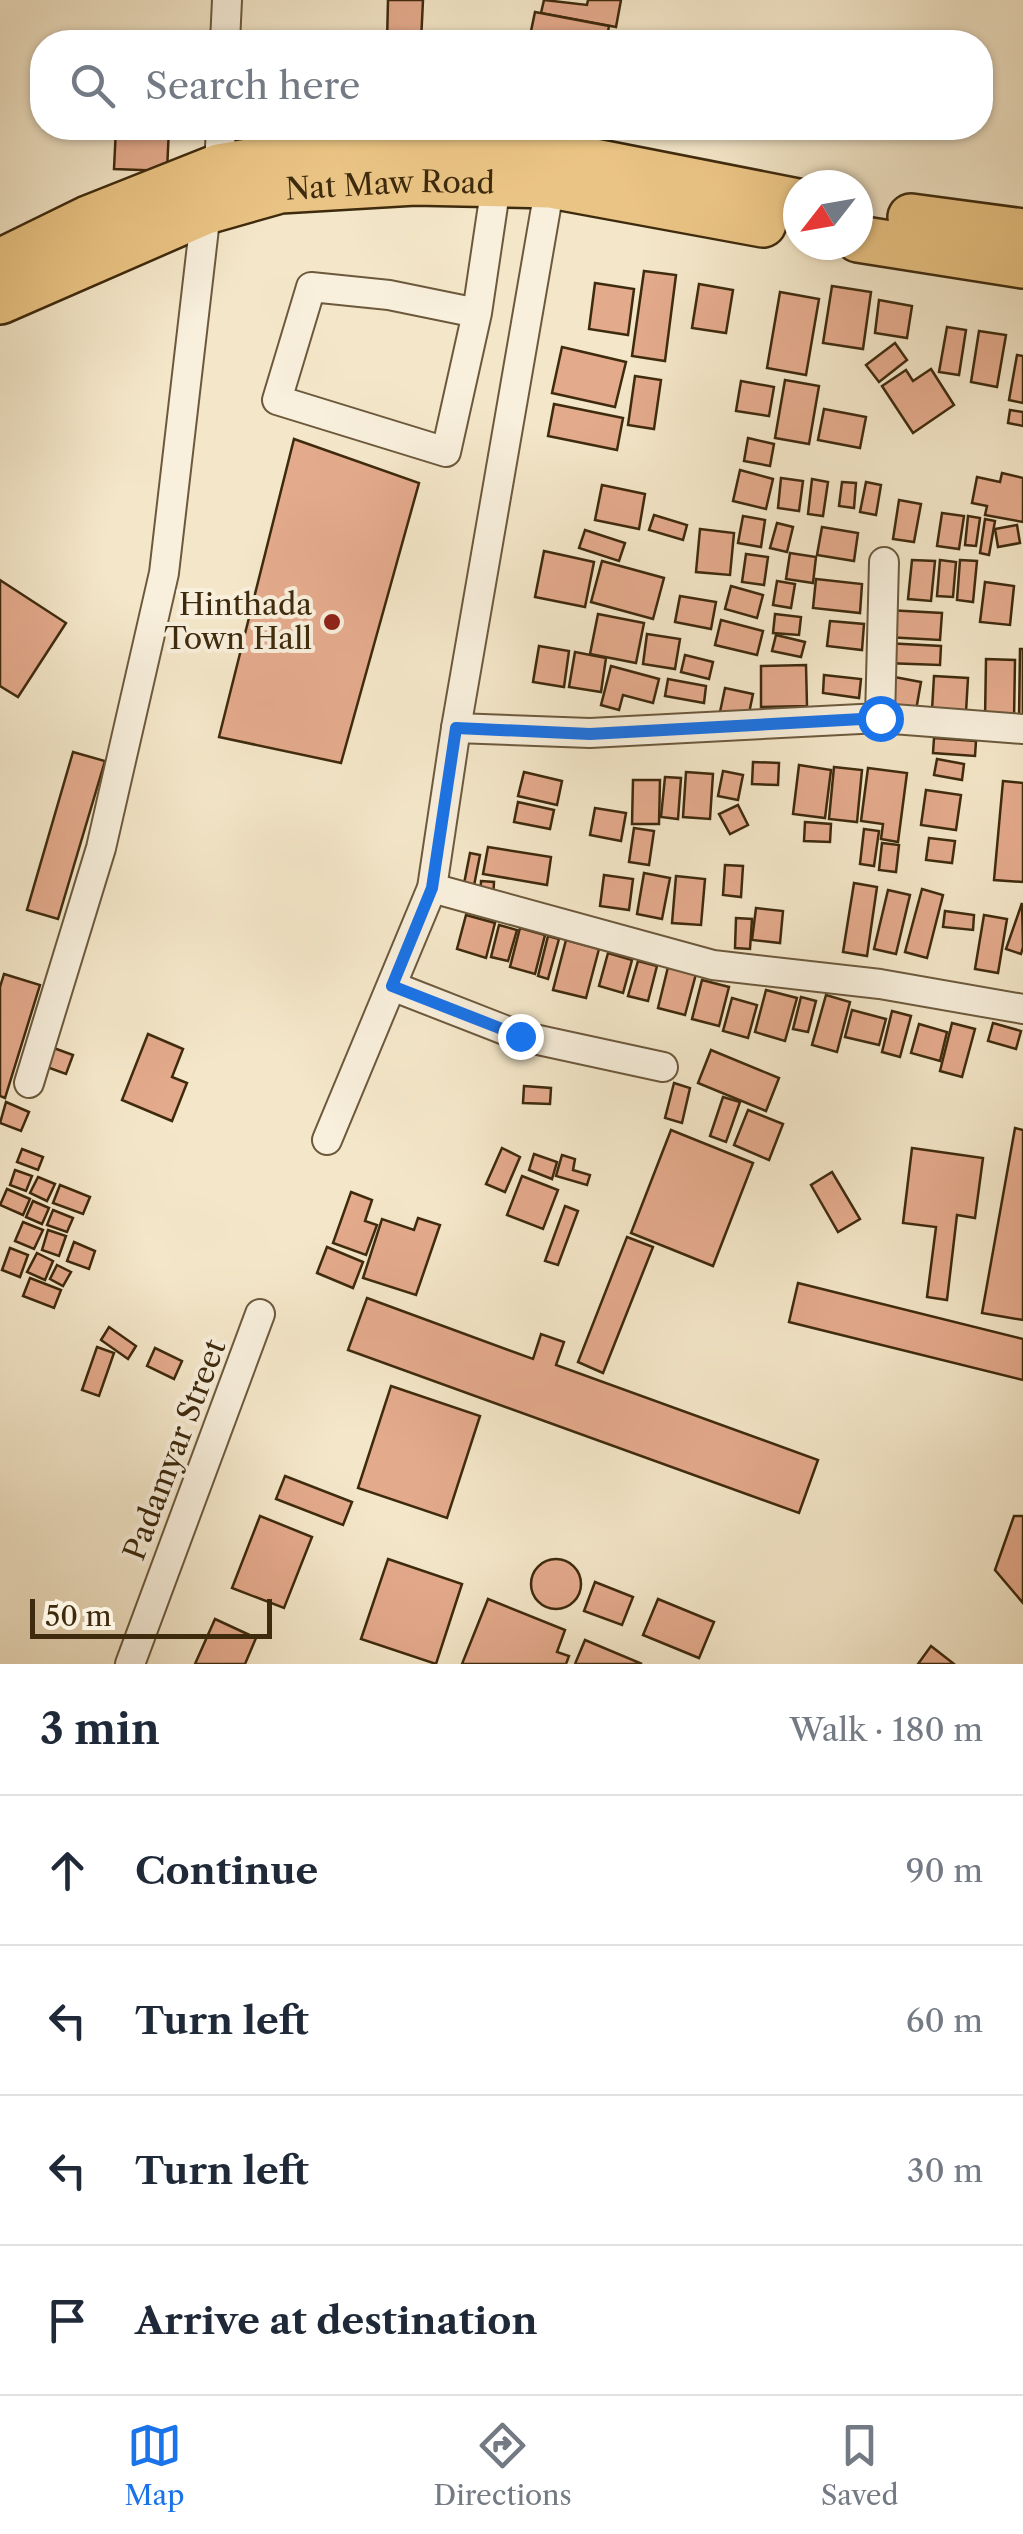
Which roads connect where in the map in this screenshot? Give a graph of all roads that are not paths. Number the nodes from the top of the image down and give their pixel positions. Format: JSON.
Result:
{"nodes":[{"id":1,"x":227,"y":0,"type":"edge"},
{"id":2,"x":226,"y":30,"type":"edge"},
{"id":3,"x":220,"y":147,"type":"edge"},
{"id":4,"x":494,"y":169,"type":"junction"},
{"id":5,"x":553,"y":169,"type":"junction"},
{"id":6,"x":684,"y":195,"type":"junction"},
{"id":7,"x":783,"y":201,"type":"edge"},
{"id":8,"x":206,"y":211,"type":"junction"},
{"id":9,"x":873,"y":213,"type":"edge"},
{"id":10,"x":783,"y":225,"type":"edge"},
{"id":11,"x":1023,"y":232,"type":"edge"},
{"id":12,"x":873,"y":241,"type":"edge"},
{"id":13,"x":0,"y":262,"type":"edge"},
{"id":14,"x":1023,"y":265,"type":"edge"},
{"id":15,"x":0,"y":300,"type":"edge"},
{"id":16,"x":478,"y":313,"type":"junction"},
{"id":17,"x":884,"y":562,"type":"dead end"},
{"id":18,"x":880,"y":718,"type":"junction"},
{"id":19,"x":456,"y":728,"type":"junction"},
{"id":20,"x":1023,"y":729,"type":"edge"},
{"id":21,"x":432,"y":888,"type":"junction"},
{"id":22,"x":392,"y":986,"type":"junction"},
{"id":23,"x":1023,"y":1009,"type":"edge"},
{"id":24,"x":663,"y":1067,"type":"dead end"},
{"id":25,"x":29,"y":1083,"type":"dead end"},
{"id":26,"x":328,"y":1140,"type":"dead end"},
{"id":27,"x":260,"y":1314,"type":"dead end"},
{"id":28,"x":130,"y":1664,"type":"edge"}],
"edges":[{"from":1,"to":2,"type":"street"},
{"from":3,"to":4,"type":"main road","name":"Nat Maw Road"},
{"from":3,"to":13,"type":"main road","name":"Nat Maw Road"},
{"from":4,"to":5,"type":"main road","name":"Nat Maw Road"},
{"from":4,"to":8,"type":"main road","name":"Nat Maw Road"},
{"from":4,"to":16,"type":"street"},
{"from":5,"to":6,"type":"main road","name":"Nat Maw Road"},
{"from":5,"to":19,"type":"street"},
{"from":6,"to":7,"type":"main road","name":"Nat Maw Road"},
{"from":6,"to":10,"type":"main road","name":"Nat Maw Road"},
{"from":8,"to":15,"type":"main road","name":"Nat Maw Road"},
{"from":8,"to":25,"type":"street"},
{"from":9,"to":11,"type":"main road"},
{"from":12,"to":14,"type":"main road"},
{"from":16,"to":16,"type":"street"},
{"from":17,"to":18,"type":"street"},
{"from":18,"to":19,"type":"street"},
{"from":18,"to":20,"type":"street"},
{"from":19,"to":21,"type":"street"},
{"from":21,"to":22,"type":"street"},
{"from":21,"to":23,"type":"street"},
{"from":22,"to":24,"type":"street"},
{"from":22,"to":26,"type":"street"},
{"from":27,"to":28,"type":"street","name":"Padamyar Street"}]}
